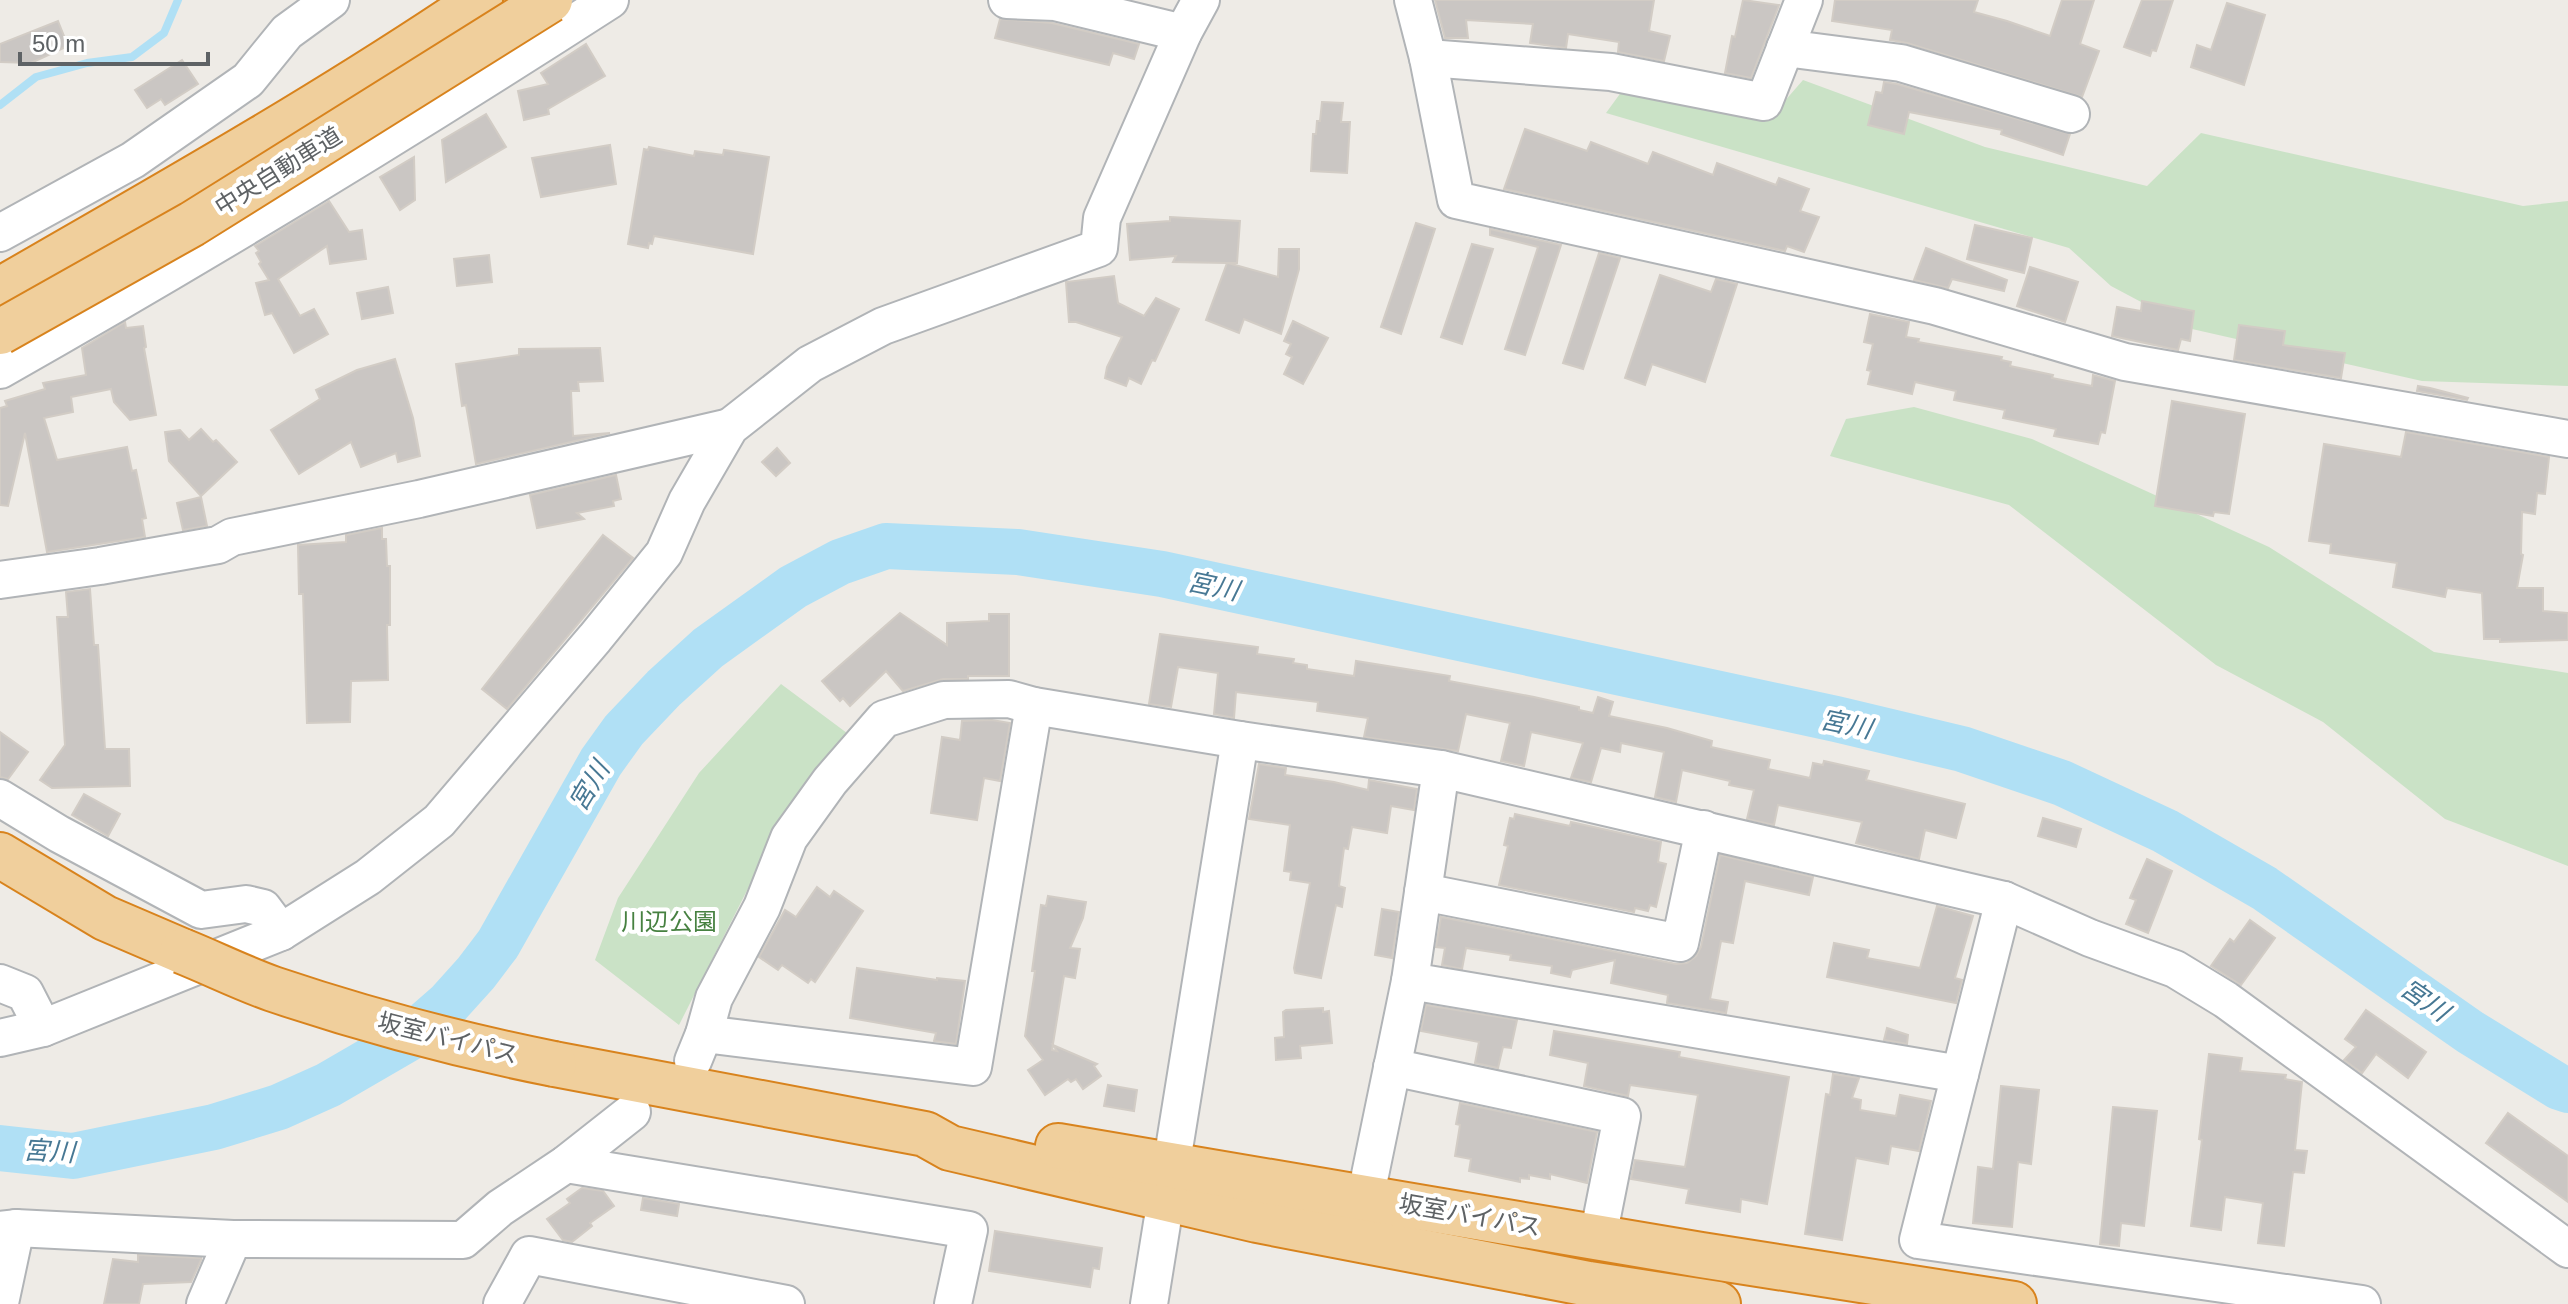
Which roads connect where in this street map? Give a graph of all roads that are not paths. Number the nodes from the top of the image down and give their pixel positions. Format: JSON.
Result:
{"nodes":[{"id":1,"x":331,"y":0,"type":"edge"},
{"id":2,"x":480,"y":0,"type":"edge"},
{"id":3,"x":490,"y":0,"type":"edge"},
{"id":4,"x":550,"y":0,"type":"edge"},
{"id":5,"x":610,"y":0,"type":"edge"},
{"id":6,"x":1007,"y":0,"type":"edge"},
{"id":7,"x":1201,"y":0,"type":"edge"},
{"id":8,"x":1413,"y":0,"type":"edge"},
{"id":9,"x":1804,"y":0,"type":"edge"},
{"id":10,"x":1183,"y":33,"type":"junction"},
{"id":11,"x":1785,"y":48,"type":"junction"},
{"id":12,"x":526,"y":55,"type":"junction"},
{"id":13,"x":1428,"y":58,"type":"junction"},
{"id":14,"x":2071,"y":114,"type":"dead end"},
{"id":15,"x":0,"y":233,"type":"edge"},
{"id":16,"x":0,"y":290,"type":"edge"},
{"id":17,"x":0,"y":332,"type":"edge"},
{"id":18,"x":0,"y":370,"type":"edge"},
{"id":19,"x":730,"y":427,"type":"junction"},
{"id":20,"x":2568,"y":439,"type":"edge"},
{"id":21,"x":0,"y":580,"type":"edge"},
{"id":22,"x":1034,"y":706,"type":"junction"},
{"id":23,"x":1240,"y":740,"type":"junction"},
{"id":24,"x":1441,"y":769,"type":"junction"},
{"id":25,"x":0,"y":798,"type":"edge"},
{"id":26,"x":1704,"y":829,"type":"junction"},
{"id":27,"x":0,"y":855,"type":"edge"},
{"id":28,"x":1423,"y":892,"type":"junction"},
{"id":29,"x":2004,"y":900,"type":"junction"},
{"id":30,"x":281,"y":932,"type":"junction"},
{"id":31,"x":1410,"y":981,"type":"junction"},
{"id":32,"x":0,"y":983,"type":"edge"},
{"id":33,"x":43,"y":1028,"type":"junction"},
{"id":34,"x":0,"y":1038,"type":"edge"},
{"id":35,"x":1392,"y":1067,"type":"junction"},
{"id":36,"x":1960,"y":1074,"type":"junction"},
{"id":37,"x":632,"y":1112,"type":"dead end"},
{"id":38,"x":566,"y":1164,"type":"junction"},
{"id":39,"x":1370,"y":1175,"type":"dead end"},
{"id":40,"x":1168,"y":1181,"type":"junction"},
{"id":41,"x":500,"y":1208,"type":"junction"},
{"id":42,"x":8,"y":1229,"type":"edge"},
{"id":43,"x":1598,"y":1237,"type":"junction"},
{"id":44,"x":233,"y":1239,"type":"junction"},
{"id":45,"x":2568,"y":1249,"type":"edge"},
{"id":46,"x":529,"y":1255,"type":"junction"},
{"id":47,"x":0,"y":1303,"type":"edge"},
{"id":48,"x":205,"y":1304,"type":"edge"},
{"id":49,"x":502,"y":1304,"type":"edge"},
{"id":50,"x":786,"y":1304,"type":"edge"},
{"id":51,"x":953,"y":1304,"type":"edge"},
{"id":52,"x":1149,"y":1304,"type":"edge"},
{"id":53,"x":1718,"y":1304,"type":"edge"},
{"id":54,"x":2014,"y":1304,"type":"edge"},
{"id":55,"x":2362,"y":1304,"type":"edge"}],
"edges":[{"from":1,"to":15,"type":"street"},
{"from":2,"to":16,"type":"highway","name":"中央自動車道"},
{"from":3,"to":12,"type":"street"},
{"from":4,"to":17,"type":"highway","name":"中央自動車道","bridge":true},
{"from":5,"to":12,"type":"street"},
{"from":6,"to":10,"type":"street"},
{"from":7,"to":10,"type":"street"},
{"from":8,"to":13,"type":"street"},
{"from":9,"to":11,"type":"street"},
{"from":10,"to":19,"type":"street"},
{"from":11,"to":13,"type":"street"},
{"from":11,"to":14,"type":"street"},
{"from":12,"to":18,"type":"street"},
{"from":13,"to":20,"type":"street"},
{"from":19,"to":21,"type":"street"},
{"from":19,"to":30,"type":"street"},
{"from":22,"to":22,"type":"street"},
{"from":22,"to":23,"type":"street"},
{"from":23,"to":24,"type":"street"},
{"from":23,"to":40,"type":"street"},
{"from":24,"to":26,"type":"street"},
{"from":24,"to":28,"type":"street"},
{"from":25,"to":30,"type":"street"},
{"from":26,"to":28,"type":"street"},
{"from":26,"to":29,"type":"street"},
{"from":27,"to":40,"type":"highway","name":"坂室バイパス","bridge":true},
{"from":28,"to":31,"type":"street"},
{"from":29,"to":36,"type":"street"},
{"from":29,"to":45,"type":"street"},
{"from":30,"to":33,"type":"street"},
{"from":31,"to":35,"type":"street"},
{"from":31,"to":36,"type":"street"},
{"from":32,"to":33,"type":"street"},
{"from":33,"to":34,"type":"street"},
{"from":35,"to":39,"type":"street"},
{"from":35,"to":43,"type":"street"},
{"from":36,"to":55,"type":"street"},
{"from":37,"to":38,"type":"street"},
{"from":38,"to":41,"type":"street"},
{"from":38,"to":51,"type":"street"},
{"from":40,"to":43,"type":"highway","name":"坂室バイパス"},
{"from":40,"to":52,"type":"street"},
{"from":40,"to":53,"type":"highway","name":"坂室バイパス"},
{"from":41,"to":44,"type":"street"},
{"from":41,"to":46,"type":"street"},
{"from":42,"to":44,"type":"street"},
{"from":42,"to":47,"type":"street"},
{"from":43,"to":54,"type":"highway","name":"坂室バイパス"},
{"from":44,"to":48,"type":"street"},
{"from":46,"to":49,"type":"street"},
{"from":46,"to":50,"type":"street"}]}
